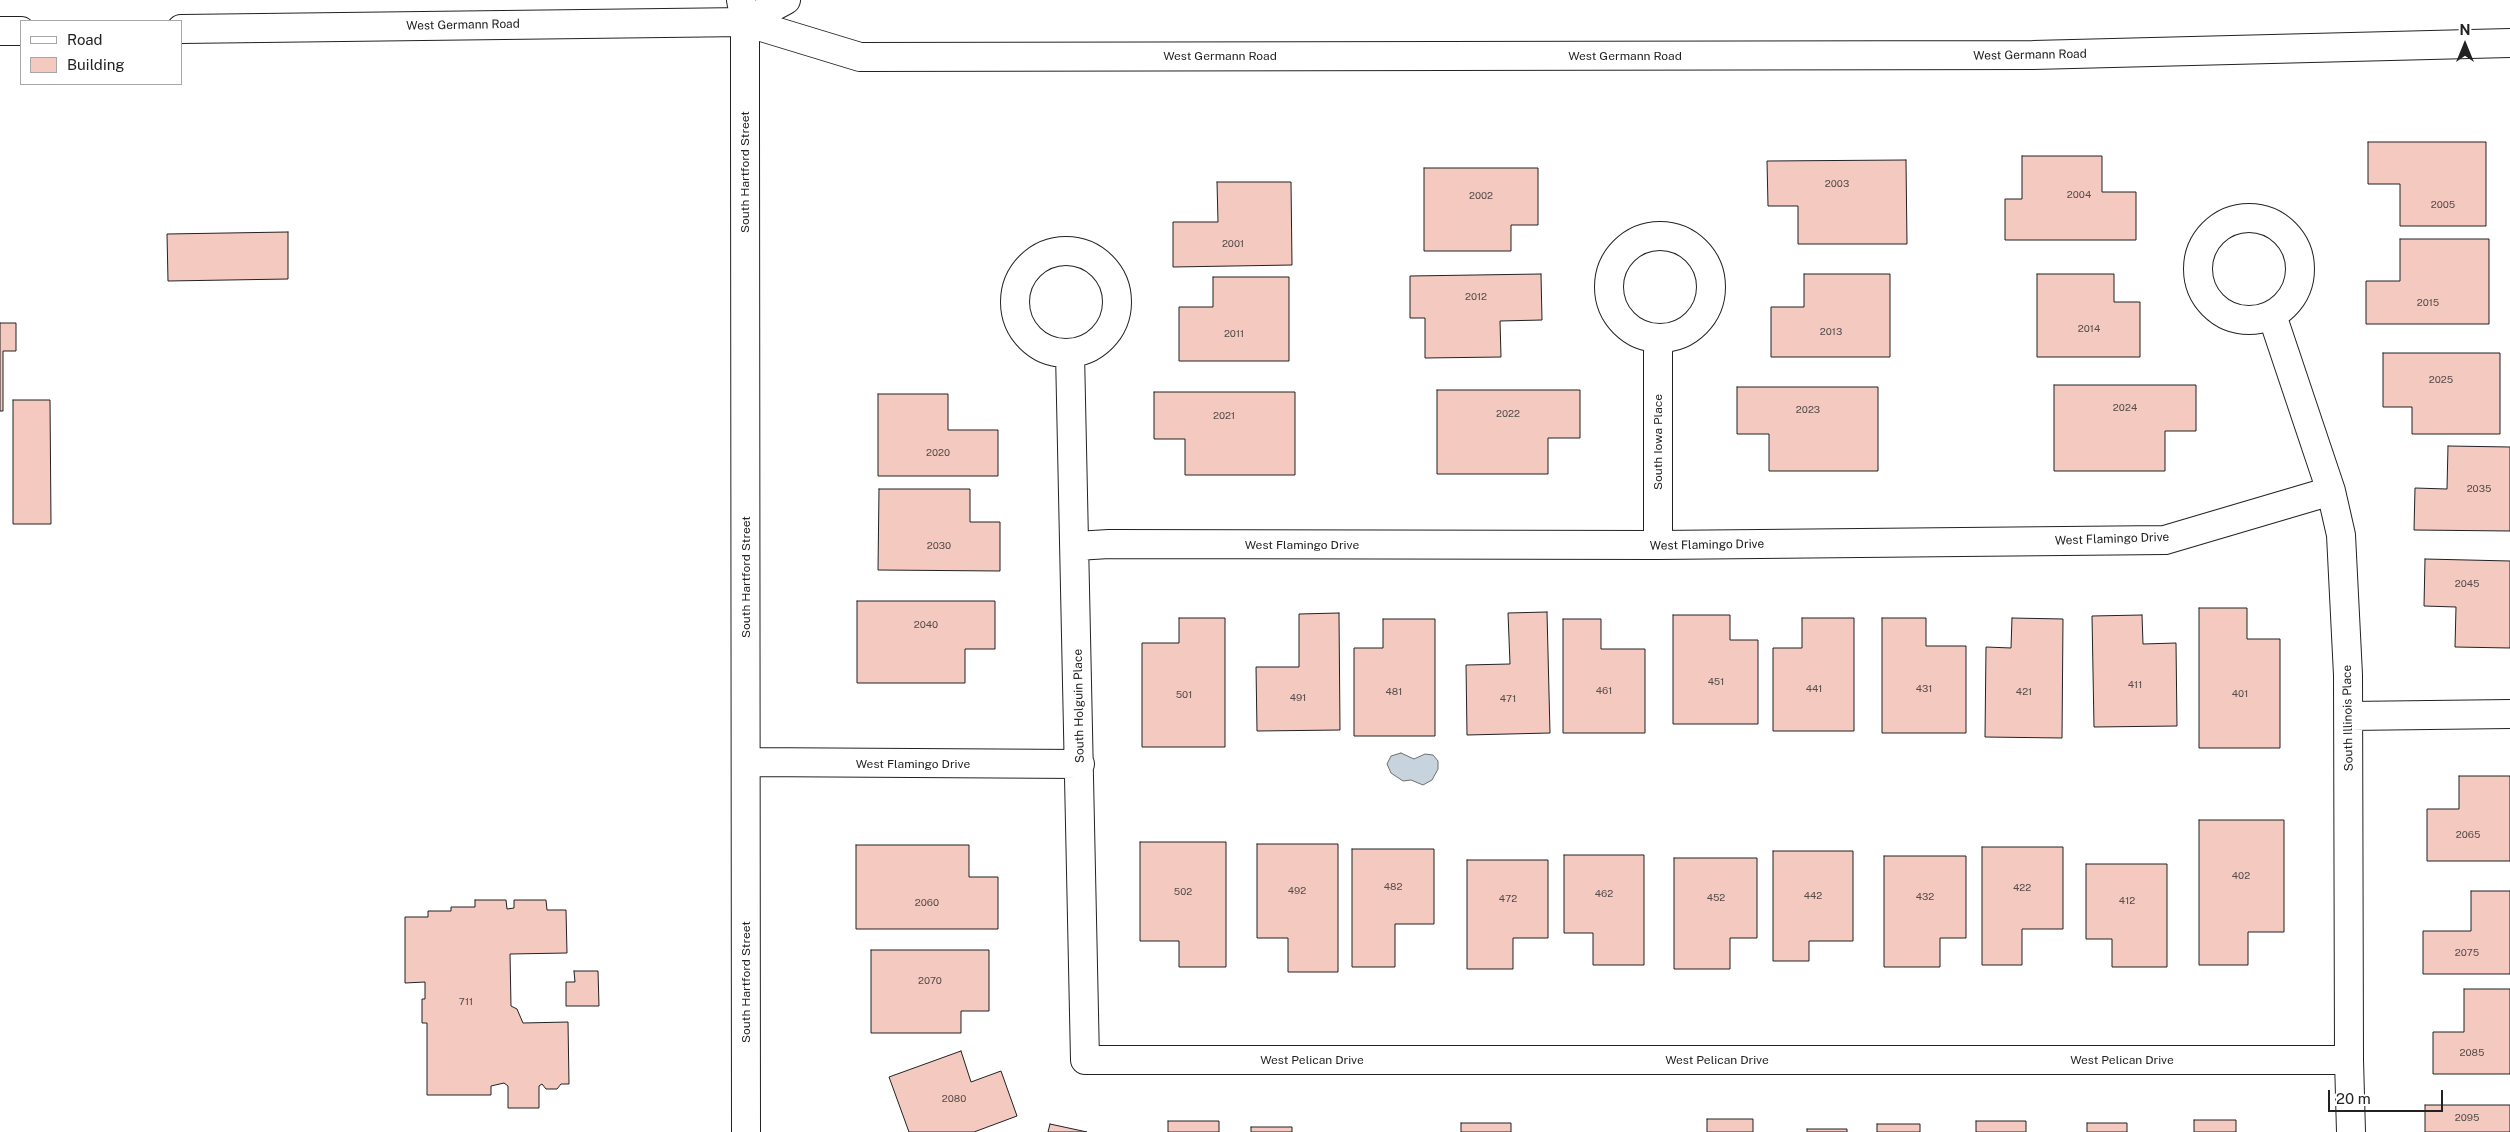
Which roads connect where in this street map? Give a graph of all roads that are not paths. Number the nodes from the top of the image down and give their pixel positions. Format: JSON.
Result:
{"nodes":[{"id":1,"x":786,"y":0,"type":"edge"},
{"id":2,"x":743,"y":11,"type":"edge"},
{"id":3,"x":182,"y":29,"type":"edge"},
{"id":4,"x":0,"y":31,"type":"edge"},
{"id":5,"x":20,"y":31,"type":"edge"},
{"id":6,"x":2510,"y":43,"type":"edge"},
{"id":7,"x":2272,"y":315,"type":"dead end"},
{"id":8,"x":1658,"y":338,"type":"dead end"},
{"id":9,"x":1070,"y":353,"type":"dead end"},
{"id":10,"x":2331,"y":491,"type":"junction"},
{"id":11,"x":1658,"y":545,"type":"junction"},
{"id":12,"x":1076,"y":546,"type":"junction"},
{"id":13,"x":2510,"y":714,"type":"edge"},
{"id":14,"x":2349,"y":716,"type":"junction"},
{"id":15,"x":746,"y":762,"type":"junction"},
{"id":16,"x":1080,"y":764,"type":"junction"},
{"id":17,"x":1086,"y":1060,"type":"joint"},
{"id":18,"x":2349,"y":1060,"type":"junction"},
{"id":19,"x":746,"y":1132,"type":"edge"},
{"id":20,"x":2352,"y":1132,"type":"edge"}],
"edges":[{"from":1,"to":2,"type":"street","name":"West Germann Road"},
{"from":2,"to":3,"type":"street","name":"West Germann Road"},
{"from":2,"to":6,"type":"street","name":"West Germann Road"},
{"from":2,"to":15,"type":"street","name":"South Hartford Street"},
{"from":4,"to":5,"type":"street"},
{"from":7,"to":10,"type":"street","name":"South Illinois Place"},
{"from":8,"to":11,"type":"street","name":"South Iowa Place"},
{"from":9,"to":12,"type":"street","name":"South Holguin Place"},
{"from":10,"to":11,"type":"street","name":"West Flamingo Drive"},
{"from":10,"to":14,"type":"street","name":"South Illinois Place"},
{"from":11,"to":12,"type":"street","name":"West Flamingo Drive"},
{"from":12,"to":16,"type":"street","name":"South Holguin Place"},
{"from":13,"to":14,"type":"street"},
{"from":14,"to":18,"type":"street","name":"South Illinois Place"},
{"from":15,"to":16,"type":"street","name":"West Flamingo Drive"},
{"from":15,"to":19,"type":"street","name":"South Hartford Street"},
{"from":16,"to":17,"type":"street","name":"South Holguin Place"},
{"from":17,"to":18,"type":"street","name":"West Pelican Drive"},
{"from":18,"to":20,"type":"street","name":"South Illinois Place"}]}
